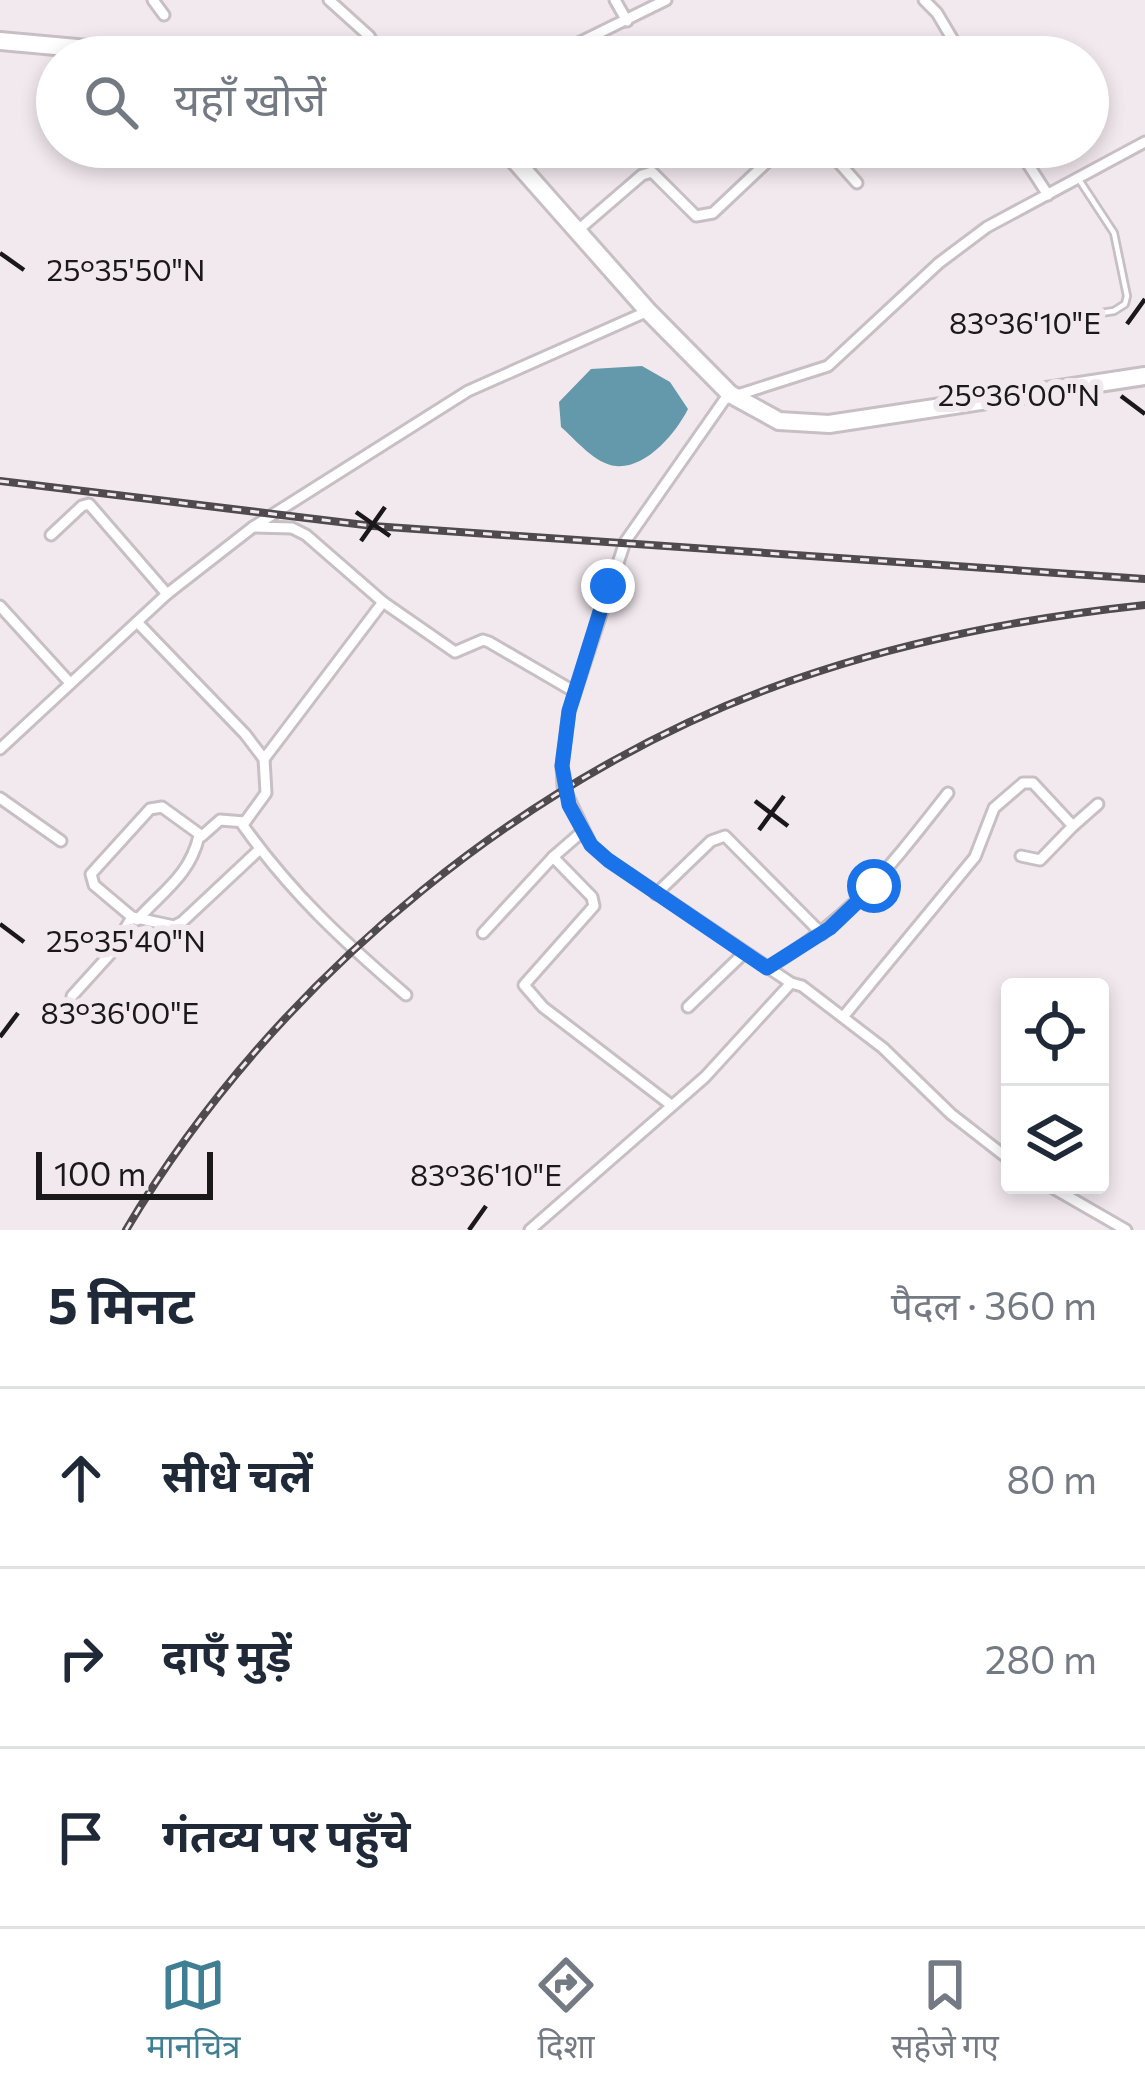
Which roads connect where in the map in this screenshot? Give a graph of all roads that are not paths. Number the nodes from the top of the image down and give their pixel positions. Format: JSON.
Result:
{"nodes":[{"id":1,"x":153,"y":0,"type":"edge"},
{"id":2,"x":329,"y":0,"type":"edge"},
{"id":3,"x":615,"y":0,"type":"edge"},
{"id":4,"x":666,"y":0,"type":"edge"},
{"id":5,"x":924,"y":0,"type":"edge"},
{"id":6,"x":164,"y":15,"type":"dead end"},
{"id":7,"x":627,"y":21,"type":"junction"},
{"id":8,"x":369,"y":36,"type":"edge"},
{"id":9,"x":595,"y":36,"type":"edge"},
{"id":10,"x":949,"y":36,"type":"edge"},
{"id":11,"x":0,"y":41,"type":"edge"},
{"id":12,"x":36,"y":44,"type":"edge"},
{"id":13,"x":1145,"y":142,"type":"edge"},
{"id":14,"x":1109,"y":161,"type":"edge"},
{"id":15,"x":521,"y":168,"type":"edge"},
{"id":16,"x":760,"y":168,"type":"edge"},
{"id":17,"x":843,"y":168,"type":"edge"},
{"id":18,"x":1031,"y":168,"type":"edge"},
{"id":19,"x":1097,"y":168,"type":"edge"},
{"id":20,"x":1078,"y":178,"type":"junction"},
{"id":21,"x":856,"y":183,"type":"dead end"},
{"id":22,"x":1048,"y":194,"type":"junction"},
{"id":23,"x":577,"y":230,"type":"junction"},
{"id":24,"x":648,"y":311,"type":"junction"},
{"id":25,"x":1054,"y":320,"type":"dead end"},
{"id":26,"x":1145,"y":376,"type":"edge"},
{"id":27,"x":730,"y":394,"type":"junction"},
{"id":28,"x":253,"y":527,"type":"junction"},
{"id":29,"x":51,"y":535,"type":"dead end"},
{"id":30,"x":167,"y":594,"type":"junction"},
{"id":31,"x":383,"y":602,"type":"junction"},
{"id":32,"x":0,"y":606,"type":"edge"},
{"id":33,"x":136,"y":622,"type":"junction"},
{"id":34,"x":70,"y":683,"type":"junction"},
{"id":35,"x":575,"y":692,"type":"junction"},
{"id":36,"x":0,"y":749,"type":"edge"},
{"id":37,"x":264,"y":759,"type":"junction"},
{"id":38,"x":948,"y":794,"type":"dead end"},
{"id":39,"x":0,"y":798,"type":"edge"},
{"id":40,"x":1098,"y":804,"type":"dead end"},
{"id":41,"x":242,"y":824,"type":"junction"},
{"id":42,"x":1073,"y":826,"type":"junction"},
{"id":43,"x":583,"y":831,"type":"junction"},
{"id":44,"x":199,"y":836,"type":"junction"},
{"id":45,"x":61,"y":841,"type":"dead end"},
{"id":46,"x":260,"y":849,"type":"junction"},
{"id":47,"x":1021,"y":856,"type":"dead end"},
{"id":48,"x":553,"y":857,"type":"junction"},
{"id":49,"x":656,"y":894,"type":"junction"},
{"id":50,"x":135,"y":919,"type":"junction"},
{"id":51,"x":483,"y":933,"type":"dead end"},
{"id":52,"x":822,"y":934,"type":"junction"},
{"id":53,"x":744,"y":953,"type":"junction"},
{"id":54,"x":767,"y":968,"type":"junction"},
{"id":55,"x":791,"y":983,"type":"junction"},
{"id":56,"x":406,"y":995,"type":"dead end"},
{"id":57,"x":72,"y":996,"type":"dead end"},
{"id":58,"x":688,"y":1007,"type":"dead end"},
{"id":59,"x":843,"y":1017,"type":"junction"},
{"id":60,"x":671,"y":1105,"type":"junction"},
{"id":61,"x":1001,"y":1153,"type":"edge"},
{"id":62,"x":1062,"y":1194,"type":"edge"},
{"id":63,"x":1095,"y":1215,"type":"junction"},
{"id":64,"x":530,"y":1230,"type":"edge"},
{"id":65,"x":1087,"y":1230,"type":"edge"},
{"id":66,"x":1126,"y":1230,"type":"edge"}],
"edges":[{"from":1,"to":6,"type":"street"},
{"from":2,"to":8,"type":"street"},
{"from":3,"to":7,"type":"street"},
{"from":4,"to":7,"type":"street"},
{"from":5,"to":10,"type":"street"},
{"from":7,"to":9,"type":"street"},
{"from":11,"to":12,"type":"highway"},
{"from":13,"to":14,"type":"street"},
{"from":15,"to":23,"type":"highway"},
{"from":16,"to":23,"type":"street"},
{"from":17,"to":21,"type":"street"},
{"from":18,"to":22,"type":"street"},
{"from":19,"to":20,"type":"street"},
{"from":20,"to":22,"type":"street"},
{"from":20,"to":25,"type":"lane"},
{"from":22,"to":27,"type":"street"},
{"from":23,"to":24,"type":"highway"},
{"from":24,"to":27,"type":"highway"},
{"from":24,"to":28,"type":"street"},
{"from":26,"to":27,"type":"highway"},
{"from":27,"to":35,"type":"street"},
{"from":28,"to":30,"type":"street"},
{"from":28,"to":31,"type":"street"},
{"from":29,"to":30,"type":"street"},
{"from":30,"to":33,"type":"street"},
{"from":31,"to":35,"type":"street"},
{"from":31,"to":37,"type":"street"},
{"from":32,"to":34,"type":"street"},
{"from":33,"to":34,"type":"street"},
{"from":33,"to":37,"type":"street"},
{"from":34,"to":36,"type":"street"},
{"from":35,"to":43,"type":"street"},
{"from":37,"to":41,"type":"street"},
{"from":38,"to":52,"type":"street"},
{"from":39,"to":45,"type":"street"},
{"from":40,"to":42,"type":"street"},
{"from":41,"to":44,"type":"street"},
{"from":41,"to":46,"type":"street"},
{"from":42,"to":47,"type":"street"},
{"from":42,"to":59,"type":"street"},
{"from":43,"to":48,"type":"street"},
{"from":43,"to":49,"type":"street"},
{"from":44,"to":50,"type":"street"},
{"from":44,"to":50,"type":"street"},
{"from":46,"to":50,"type":"street"},
{"from":46,"to":56,"type":"street"},
{"from":48,"to":51,"type":"street"},
{"from":48,"to":60,"type":"street"},
{"from":49,"to":52,"type":"street"},
{"from":49,"to":53,"type":"street"},
{"from":50,"to":57,"type":"street"},
{"from":52,"to":54,"type":"street"},
{"from":53,"to":54,"type":"street"},
{"from":53,"to":58,"type":"street"},
{"from":54,"to":55,"type":"street"},
{"from":55,"to":59,"type":"street"},
{"from":55,"to":60,"type":"street"},
{"from":59,"to":61,"type":"street"},
{"from":60,"to":64,"type":"street"},
{"from":62,"to":63,"type":"street"},
{"from":63,"to":65,"type":"street"},
{"from":63,"to":66,"type":"street"}]}
